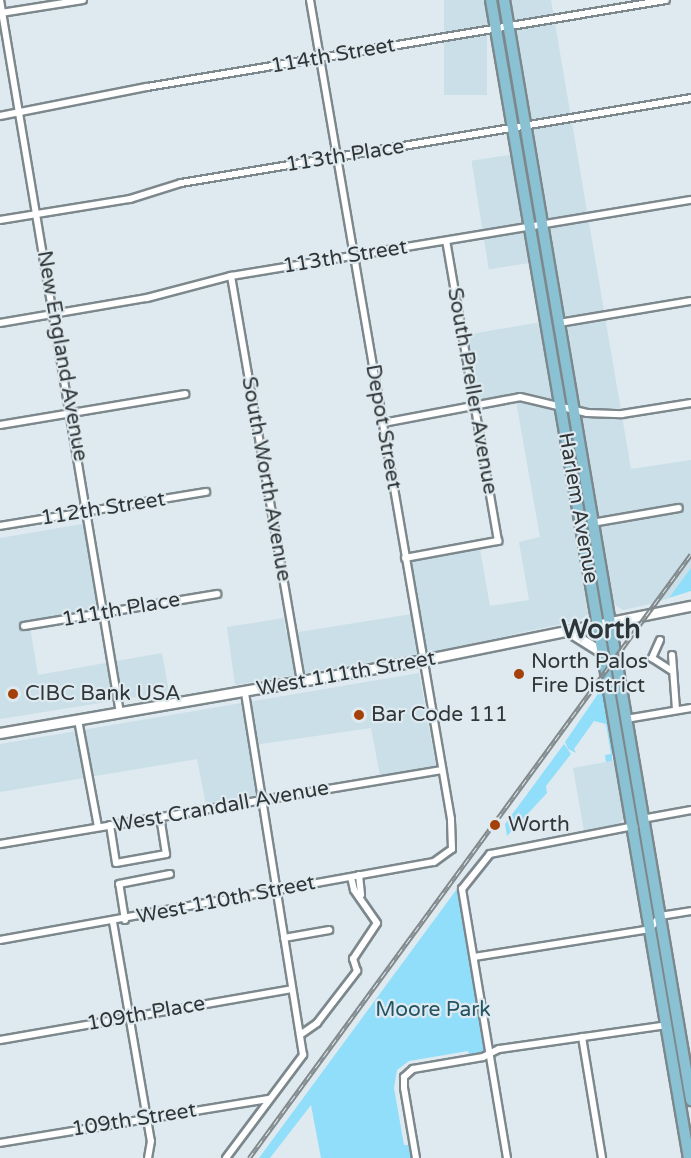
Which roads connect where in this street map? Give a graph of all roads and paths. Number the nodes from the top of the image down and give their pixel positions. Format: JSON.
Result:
{"nodes":[{"id":1,"x":0,"y":0,"type":"edge"},
{"id":2,"x":82,"y":0,"type":"edge"},
{"id":3,"x":310,"y":0,"type":"edge"},
{"id":4,"x":491,"y":0,"type":"edge"},
{"id":5,"x":504,"y":0,"type":"edge"},
{"id":6,"x":666,"y":0,"type":"edge"},
{"id":7,"x":1,"y":13,"type":"edge"},
{"id":8,"x":509,"y":26,"type":"junction"},
{"id":9,"x":496,"y":28,"type":"junction"},
{"id":10,"x":320,"y":58,"type":"junction"},
{"id":11,"x":691,"y":98,"type":"edge"},
{"id":12,"x":21,"y":113,"type":"junction"},
{"id":13,"x":0,"y":116,"type":"edge"},
{"id":14,"x":526,"y":126,"type":"junction"},
{"id":15,"x":512,"y":128,"type":"junction"},
{"id":16,"x":337,"y":157,"type":"junction"},
{"id":17,"x":691,"y":200,"type":"edge"},
{"id":18,"x":38,"y":213,"type":"junction"},
{"id":19,"x":0,"y":220,"type":"edge"},
{"id":20,"x":543,"y":225,"type":"junction"},
{"id":21,"x":528,"y":228,"type":"junction"},
{"id":22,"x":446,"y":241,"type":"junction"},
{"id":23,"x":354,"y":256,"type":"junction"},
{"id":24,"x":231,"y":276,"type":"junction"},
{"id":25,"x":691,"y":301,"type":"edge"},
{"id":26,"x":56,"y":314,"type":"junction"},
{"id":27,"x":0,"y":323,"type":"edge"},
{"id":28,"x":559,"y":323,"type":"junction"},
{"id":29,"x":185,"y":394,"type":"dead end"},
{"id":30,"x":691,"y":403,"type":"edge"},
{"id":31,"x":474,"y":406,"type":"junction"},
{"id":32,"x":560,"y":406,"type":"junction"},
{"id":33,"x":573,"y":410,"type":"junction"},
{"id":34,"x":72,"y":413,"type":"junction"},
{"id":35,"x":383,"y":423,"type":"junction"},
{"id":36,"x":0,"y":425,"type":"edge"},
{"id":37,"x":206,"y":492,"type":"dead end"},
{"id":38,"x":679,"y":508,"type":"dead end"},
{"id":39,"x":89,"y":511,"type":"junction"},
{"id":40,"x":586,"y":524,"type":"junction"},
{"id":41,"x":0,"y":526,"type":"edge"},
{"id":42,"x":405,"y":558,"type":"junction"},
{"id":43,"x":217,"y":594,"type":"dead end"},
{"id":44,"x":691,"y":606,"type":"edge"},
{"id":45,"x":105,"y":613,"type":"junction"},
{"id":46,"x":603,"y":624,"type":"junction"},
{"id":47,"x":24,"y":626,"type":"dead end"},
{"id":48,"x":568,"y":631,"type":"junction"},
{"id":49,"x":660,"y":640,"type":"dead end"},
{"id":50,"x":603,"y":652,"type":"junction"},
{"id":51,"x":672,"y":655,"type":"dead end"},
{"id":52,"x":422,"y":660,"type":"junction"},
{"id":53,"x":672,"y":671,"type":"junction"},
{"id":54,"x":301,"y":682,"type":"junction"},
{"id":55,"x":245,"y":692,"type":"junction"},
{"id":56,"x":691,"y":708,"type":"edge"},
{"id":57,"x":676,"y":710,"type":"junction"},
{"id":58,"x":120,"y":713,"type":"junction"},
{"id":59,"x":626,"y":719,"type":"junction"},
{"id":60,"x":78,"y":720,"type":"junction"},
{"id":61,"x":0,"y":733,"type":"edge"},
{"id":62,"x":442,"y":770,"type":"junction"},
{"id":63,"x":262,"y":800,"type":"junction"},
{"id":64,"x":691,"y":810,"type":"edge"},
{"id":65,"x":160,"y":817,"type":"junction"},
{"id":66,"x":643,"y":818,"type":"junction"},
{"id":67,"x":110,"y":825,"type":"junction"},
{"id":68,"x":98,"y":827,"type":"junction"},
{"id":69,"x":633,"y":827,"type":"junction"},
{"id":70,"x":0,"y":844,"type":"edge"},
{"id":71,"x":449,"y":854,"type":"joint"},
{"id":72,"x":170,"y":874,"type":"dead end"},
{"id":73,"x":360,"y":875,"type":"junction"},
{"id":74,"x":351,"y":877,"type":"junction"},
{"id":75,"x":276,"y":890,"type":"junction"},
{"id":76,"x":361,"y":895,"type":"junction"},
{"id":77,"x":691,"y":911,"type":"edge"},
{"id":78,"x":660,"y":916,"type":"junction"},
{"id":79,"x":125,"y":920,"type":"junction"},
{"id":80,"x":114,"y":922,"type":"junction"},
{"id":81,"x":650,"y":929,"type":"junction"},
{"id":82,"x":329,"y":930,"type":"dead end"},
{"id":83,"x":284,"y":938,"type":"junction"},
{"id":84,"x":0,"y":940,"type":"edge"},
{"id":85,"x":474,"y":957,"type":"junction"},
{"id":86,"x":292,"y":989,"type":"junction"},
{"id":87,"x":130,"y":1017,"type":"junction"},
{"id":88,"x":667,"y":1025,"type":"junction"},
{"id":89,"x":300,"y":1035,"type":"junction"},
{"id":90,"x":582,"y":1037,"type":"junction"},
{"id":91,"x":0,"y":1040,"type":"edge"},
{"id":92,"x":491,"y":1054,"type":"junction"},
{"id":93,"x":683,"y":1064,"type":"edge"},
{"id":94,"x":268,"y":1099,"type":"junction"},
{"id":95,"x":691,"y":1100,"type":"edge"},
{"id":96,"x":147,"y":1117,"type":"junction"},
{"id":97,"x":0,"y":1143,"type":"edge"},
{"id":98,"x":148,"y":1158,"type":"edge"},
{"id":99,"x":226,"y":1158,"type":"edge"},
{"id":100,"x":416,"y":1158,"type":"edge"},
{"id":101,"x":507,"y":1158,"type":"edge"},
{"id":102,"x":602,"y":1158,"type":"edge"},
{"id":103,"x":689,"y":1158,"type":"edge"}],
"edges":[{"from":1,"to":7,"type":"street","name":"New England Avenue"},
{"from":2,"to":7,"type":"street"},
{"from":3,"to":10,"type":"street","name":"Depot Street"},
{"from":4,"to":9,"type":"main road","name":"Harlem Avenue"},
{"from":5,"to":8,"type":"main road","name":"Harlem Avenue"},
{"from":6,"to":8,"type":"street","name":"114th Street"},
{"from":7,"to":12,"type":"street","name":"New England Avenue"},
{"from":8,"to":9,"type":"street","name":"114th Street"},
{"from":8,"to":14,"type":"main road","name":"Harlem Avenue"},
{"from":9,"to":10,"type":"street","name":"114th Street"},
{"from":9,"to":15,"type":"main road","name":"Harlem Avenue"},
{"from":10,"to":12,"type":"street","name":"114th Street"},
{"from":10,"to":16,"type":"street","name":"Depot Street"},
{"from":11,"to":14,"type":"street","name":"113th Place"},
{"from":12,"to":13,"type":"street","name":"114th Street"},
{"from":12,"to":18,"type":"street","name":"New England Avenue"},
{"from":14,"to":15,"type":"street","name":"113th Place"},
{"from":14,"to":20,"type":"main road","name":"Harlem Avenue"},
{"from":15,"to":16,"type":"street","name":"113th Place"},
{"from":15,"to":21,"type":"main road","name":"Harlem Avenue"},
{"from":16,"to":18,"type":"street","name":"113th Place"},
{"from":16,"to":23,"type":"street","name":"Depot Street"},
{"from":17,"to":20,"type":"street","name":"113th Street"},
{"from":18,"to":19,"type":"street","name":"113th Place"},
{"from":18,"to":26,"type":"street","name":"New England Avenue"},
{"from":20,"to":21,"type":"street","name":"113th Street"},
{"from":20,"to":28,"type":"main road","name":"Harlem Avenue"},
{"from":21,"to":22,"type":"street","name":"113th Street"},
{"from":21,"to":32,"type":"main road","name":"Harlem Avenue"},
{"from":22,"to":23,"type":"street","name":"113th Street"},
{"from":22,"to":31,"type":"street","name":"South Preller Avenue"},
{"from":23,"to":24,"type":"street","name":"113th Street"},
{"from":23,"to":35,"type":"street","name":"Depot Street"},
{"from":24,"to":26,"type":"street","name":"113th Street"},
{"from":24,"to":54,"type":"street","name":"South Worth Avenue"},
{"from":25,"to":28,"type":"street"},
{"from":26,"to":27,"type":"street","name":"113th Street"},
{"from":26,"to":34,"type":"street","name":"New England Avenue"},
{"from":28,"to":33,"type":"main road","name":"Harlem Avenue"},
{"from":29,"to":34,"type":"street"},
{"from":30,"to":33,"type":"street"},
{"from":31,"to":32,"type":"street"},
{"from":31,"to":35,"type":"street"},
{"from":31,"to":42,"type":"street","name":"South Preller Avenue"},
{"from":32,"to":33,"type":"street"},
{"from":32,"to":40,"type":"main road","name":"Harlem Avenue"},
{"from":33,"to":40,"type":"main road","name":"Harlem Avenue"},
{"from":34,"to":36,"type":"street"},
{"from":34,"to":39,"type":"street","name":"New England Avenue"},
{"from":35,"to":42,"type":"street","name":"Depot Street"},
{"from":37,"to":39,"type":"street","name":"112th Street"},
{"from":38,"to":40,"type":"street"},
{"from":39,"to":41,"type":"street","name":"112th Street"},
{"from":39,"to":45,"type":"street","name":"New England Avenue"},
{"from":40,"to":46,"type":"main road","name":"Harlem Avenue"},
{"from":42,"to":52,"type":"street","name":"Depot Street"},
{"from":43,"to":45,"type":"street","name":"111th Place"},
{"from":44,"to":46,"type":"main road","name":"West 111th Street"},
{"from":45,"to":47,"type":"street","name":"111th Place"},
{"from":45,"to":58,"type":"street","name":"New England Avenue"},
{"from":46,"to":48,"type":"main road","name":"West 111th Street"},
{"from":46,"to":50,"type":"main road","name":"Harlem Avenue"},
{"from":46,"to":59,"type":"main road","name":"Harlem Avenue"},
{"from":48,"to":50,"type":"main road"},
{"from":48,"to":52,"type":"main road","name":"West 111th Street"},
{"from":49,"to":53,"type":"street"},
{"from":50,"to":69,"type":"main road","name":"Harlem Avenue"},
{"from":51,"to":53,"type":"street"},
{"from":52,"to":54,"type":"main road","name":"West 111th Street"},
{"from":52,"to":62,"type":"street","name":"Depot Street"},
{"from":53,"to":57,"type":"street"},
{"from":54,"to":55,"type":"main road","name":"West 111th Street"},
{"from":55,"to":58,"type":"main road","name":"West 111th Street"},
{"from":55,"to":63,"type":"street"},
{"from":56,"to":57,"type":"street"},
{"from":57,"to":59,"type":"street"},
{"from":58,"to":60,"type":"main road","name":"West 111th Street"},
{"from":59,"to":66,"type":"main road","name":"Harlem Avenue"},
{"from":60,"to":61,"type":"main road","name":"West 111th Street"},
{"from":60,"to":68,"type":"street"},
{"from":62,"to":63,"type":"street","name":"West Crandall Avenue"},
{"from":62,"to":71,"type":"street","name":"Depot Street"},
{"from":63,"to":65,"type":"street","name":"West Crandall Avenue"},
{"from":63,"to":75,"type":"street"},
{"from":64,"to":66,"type":"street"},
{"from":65,"to":67,"type":"street","name":"West Crandall Avenue"},
{"from":65,"to":67,"type":"street"},
{"from":66,"to":69,"type":"street"},
{"from":66,"to":78,"type":"main road","name":"Harlem Avenue"},
{"from":67,"to":68,"type":"street","name":"West Crandall Avenue"},
{"from":68,"to":70,"type":"street","name":"West Crandall Avenue"},
{"from":69,"to":81,"type":"main road","name":"Harlem Avenue"},
{"from":69,"to":85,"type":"street"},
{"from":71,"to":73,"type":"street","name":"West 110th Street"},
{"from":72,"to":79,"type":"street"},
{"from":73,"to":74,"type":"street","name":"West 110th Street"},
{"from":73,"to":76,"type":"street"},
{"from":74,"to":75,"type":"street","name":"West 110th Street"},
{"from":74,"to":76,"type":"street"},
{"from":75,"to":79,"type":"street","name":"West 110th Street"},
{"from":75,"to":83,"type":"street"},
{"from":76,"to":89,"type":"street"},
{"from":77,"to":78,"type":"street"},
{"from":78,"to":81,"type":"street"},
{"from":78,"to":93,"type":"main road","name":"Harlem Avenue"},
{"from":79,"to":80,"type":"street","name":"West 110th Street"},
{"from":80,"to":84,"type":"street","name":"West 110th Street"},
{"from":80,"to":87,"type":"street"},
{"from":81,"to":85,"type":"street"},
{"from":81,"to":88,"type":"main road","name":"Harlem Avenue"},
{"from":82,"to":83,"type":"street"},
{"from":83,"to":86,"type":"street"},
{"from":85,"to":92,"type":"street"},
{"from":86,"to":87,"type":"street","name":"109th Place"},
{"from":86,"to":89,"type":"street"},
{"from":87,"to":91,"type":"street","name":"109th Place"},
{"from":87,"to":96,"type":"street"},
{"from":88,"to":90,"type":"street"},
{"from":88,"to":93,"type":"main road","name":"Harlem Avenue"},
{"from":89,"to":94,"type":"street"},
{"from":90,"to":92,"type":"street"},
{"from":90,"to":102,"type":"street"},
{"from":92,"to":100,"type":"street"},
{"from":92,"to":101,"type":"street"},
{"from":93,"to":95,"type":"main road","name":"Harlem Avenue"},
{"from":93,"to":103,"type":"main road","name":"Harlem Avenue"},
{"from":94,"to":96,"type":"street","name":"109th Street"},
{"from":94,"to":99,"type":"street"},
{"from":96,"to":97,"type":"street","name":"109th Street"},
{"from":96,"to":98,"type":"street"}]}
